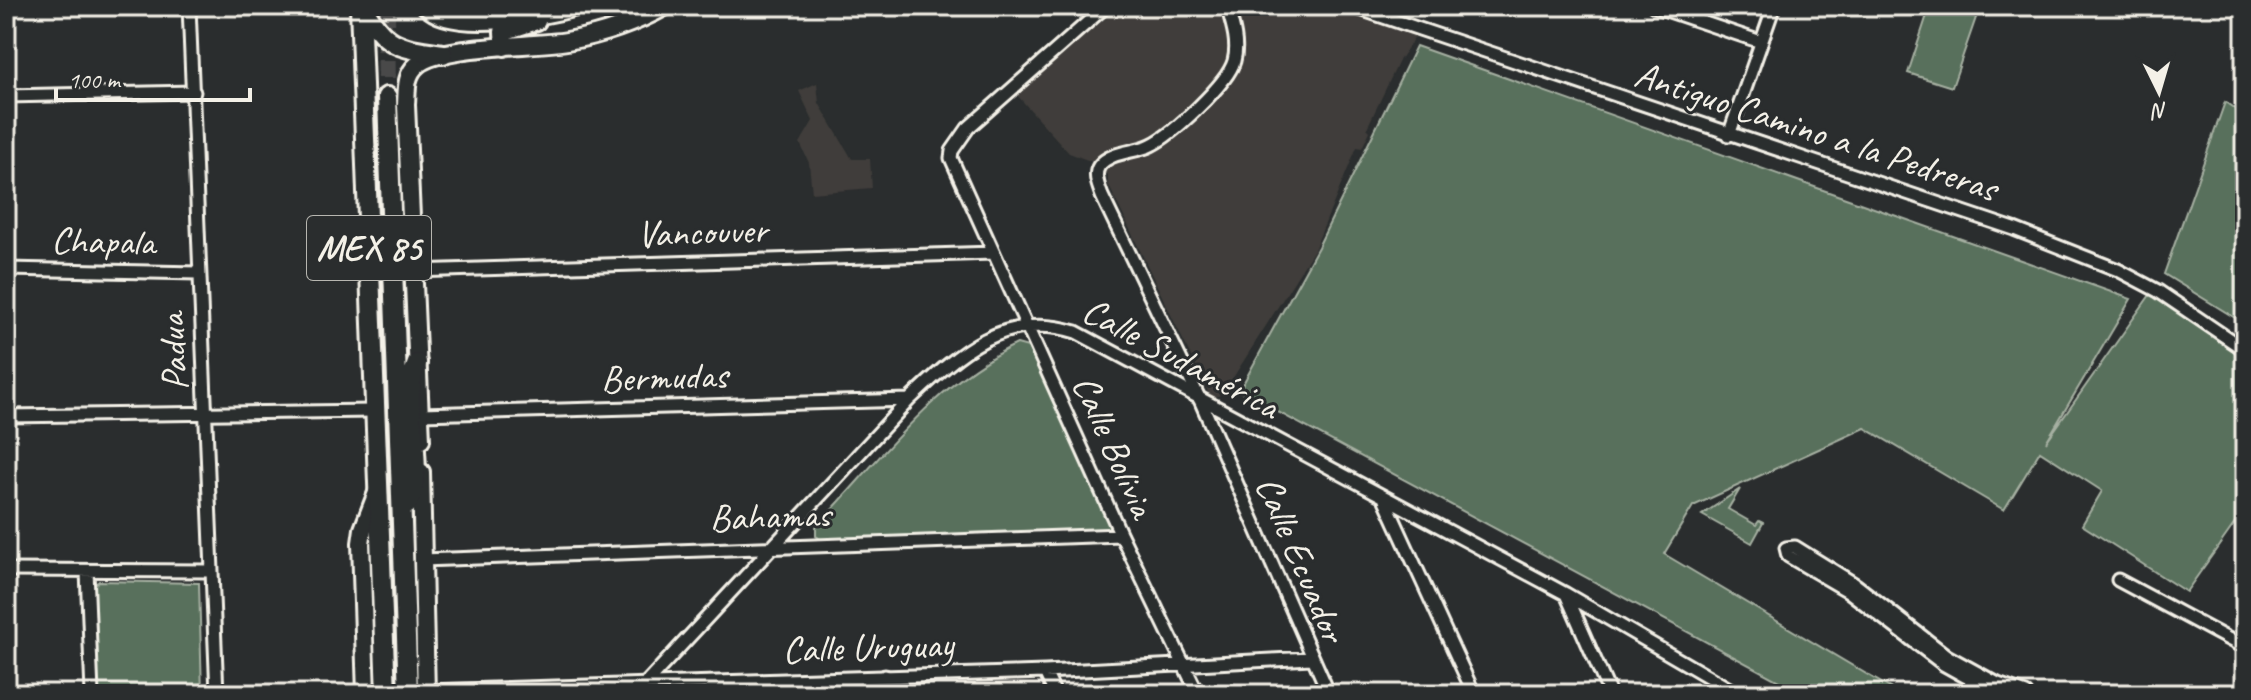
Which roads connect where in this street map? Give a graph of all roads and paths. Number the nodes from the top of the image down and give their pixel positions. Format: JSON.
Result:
{"nodes":[{"id":1,"x":189,"y":6,"type":"edge"},
{"id":2,"x":362,"y":6,"type":"edge"},
{"id":3,"x":426,"y":6,"type":"edge"},
{"id":4,"x":580,"y":6,"type":"edge"},
{"id":5,"x":666,"y":6,"type":"edge"},
{"id":6,"x":1106,"y":6,"type":"edge"},
{"id":7,"x":1227,"y":6,"type":"edge"},
{"id":8,"x":1351,"y":6,"type":"edge"},
{"id":9,"x":1654,"y":6,"type":"edge"},
{"id":10,"x":1774,"y":6,"type":"edge"},
{"id":11,"x":561,"y":12,"type":"junction"},
{"id":12,"x":1761,"y":42,"type":"junction"},
{"id":13,"x":504,"y":47,"type":"junction"},
{"id":14,"x":443,"y":54,"type":"junction"},
{"id":15,"x":194,"y":92,"type":"junction"},
{"id":16,"x":6,"y":96,"type":"edge"},
{"id":17,"x":387,"y":97,"type":"tunnel mouth"},
{"id":18,"x":1729,"y":135,"type":"junction"},
{"id":19,"x":994,"y":253,"type":"junction"},
{"id":20,"x":6,"y":269,"type":"edge"},
{"id":21,"x":413,"y":271,"type":"junction"},
{"id":22,"x":198,"y":273,"type":"junction"},
{"id":23,"x":1027,"y":326,"type":"junction"},
{"id":24,"x":2245,"y":350,"type":"edge"},
{"id":25,"x":417,"y":363,"type":"junction"},
{"id":26,"x":909,"y":400,"type":"junction"},
{"id":27,"x":1201,"y":402,"type":"junction"},
{"id":28,"x":374,"y":411,"type":"junction"},
{"id":29,"x":421,"y":414,"type":"junction"},
{"id":30,"x":6,"y":416,"type":"edge"},
{"id":31,"x":206,"y":416,"type":"junction"},
{"id":32,"x":378,"y":490,"type":"junction"},
{"id":33,"x":1385,"y":500,"type":"junction"},
{"id":34,"x":402,"y":515,"type":"junction"},
{"id":35,"x":1121,"y":535,"type":"junction"},
{"id":36,"x":773,"y":546,"type":"junction"},
{"id":37,"x":422,"y":560,"type":"junction"},
{"id":38,"x":6,"y":570,"type":"edge"},
{"id":39,"x":87,"y":571,"type":"junction"},
{"id":40,"x":212,"y":571,"type":"junction"},
{"id":41,"x":2118,"y":580,"type":"dead end"},
{"id":42,"x":1566,"y":594,"type":"junction"},
{"id":43,"x":2245,"y":648,"type":"edge"},
{"id":44,"x":1311,"y":658,"type":"junction"},
{"id":45,"x":1183,"y":663,"type":"junction"},
{"id":46,"x":1045,"y":672,"type":"junction"},
{"id":47,"x":885,"y":676,"type":"junction"},
{"id":48,"x":645,"y":683,"type":"junction"},
{"id":49,"x":420,"y":693,"type":"edge"},
{"id":50,"x":92,"y":694,"type":"edge"},
{"id":51,"x":217,"y":694,"type":"edge"},
{"id":52,"x":366,"y":694,"type":"edge"},
{"id":53,"x":386,"y":694,"type":"edge"},
{"id":54,"x":636,"y":694,"type":"edge"},
{"id":55,"x":885,"y":694,"type":"edge"},
{"id":56,"x":1055,"y":694,"type":"edge"},
{"id":57,"x":1198,"y":694,"type":"edge"},
{"id":58,"x":1329,"y":694,"type":"edge"},
{"id":59,"x":1474,"y":694,"type":"edge"},
{"id":60,"x":1610,"y":694,"type":"edge"},
{"id":61,"x":1738,"y":694,"type":"edge"},
{"id":62,"x":1997,"y":694,"type":"edge"},
{"id":63,"x":2026,"y":694,"type":"edge"}],
"edges":[{"from":1,"to":15,"type":"street","name":"Padua"},
{"from":2,"to":14,"type":"highway"},
{"from":2,"to":28,"type":"highway","number":"MEX 85"},
{"from":3,"to":11,"type":"main road"},
{"from":4,"to":11,"type":"main road"},
{"from":5,"to":13,"type":"main road"},
{"from":6,"to":19,"type":"street","name":"Calle Bolivia"},
{"from":7,"to":27,"type":"street","name":"Calle Ecuador"},
{"from":8,"to":18,"type":"street","name":"Antiguo Camino a la Pedreras"},
{"from":9,"to":12,"type":"street"},
{"from":10,"to":12,"type":"street"},
{"from":11,"to":13,"type":"main road"},
{"from":12,"to":18,"type":"street"},
{"from":13,"to":14,"type":"main road"},
{"from":14,"to":21,"type":"main road"},
{"from":15,"to":16,"type":"street"},
{"from":15,"to":22,"type":"street","name":"Padua"},
{"from":17,"to":34,"type":"highway","number":"MEX 85"},
{"from":18,"to":24,"type":"street","name":"Antiguo Camino a la Pedreras"},
{"from":19,"to":21,"type":"street","name":"Vancouver"},
{"from":19,"to":23,"type":"street","name":"Calle Bolivia"},
{"from":20,"to":22,"type":"street","name":"Chapala"},
{"from":21,"to":25,"type":"main road"},
{"from":22,"to":31,"type":"street","name":"Padua"},
{"from":23,"to":26,"type":"street","name":"Calle Sudamérica"},
{"from":23,"to":27,"type":"street","name":"Calle Sudamérica"},
{"from":23,"to":35,"type":"street","name":"Calle Bolivia"},
{"from":25,"to":29,"type":"main road"},
{"from":25,"to":34,"type":"highway"},
{"from":26,"to":29,"type":"street","name":"Bermudas"},
{"from":26,"to":36,"type":"street","name":"Calle Sudamérica"},
{"from":27,"to":33,"type":"street","name":"Calle Sudamérica"},
{"from":27,"to":44,"type":"street","name":"Calle Ecuador"},
{"from":28,"to":31,"type":"street"},
{"from":28,"to":32,"type":"highway","number":"MEX 85"},
{"from":29,"to":37,"type":"main road"},
{"from":30,"to":31,"type":"street"},
{"from":31,"to":40,"type":"street","name":"Padua"},
{"from":32,"to":52,"type":"main road"},
{"from":32,"to":53,"type":"highway","number":"MEX 85"},
{"from":33,"to":42,"type":"street","name":"Calle Sudamérica"},
{"from":33,"to":59,"type":"street"},
{"from":34,"to":49,"type":"highway","number":"MEX 85"},
{"from":35,"to":36,"type":"street","name":"Bahamas"},
{"from":35,"to":45,"type":"street","name":"Calle Bolivia"},
{"from":36,"to":37,"type":"street","name":"Bahamas"},
{"from":36,"to":48,"type":"street","name":"Calle Sudamérica"},
{"from":37,"to":49,"type":"main road"},
{"from":38,"to":39,"type":"street"},
{"from":39,"to":40,"type":"street"},
{"from":39,"to":50,"type":"street"},
{"from":40,"to":51,"type":"street","name":"Padua"},
{"from":41,"to":43,"type":"street"},
{"from":42,"to":60,"type":"street"},
{"from":42,"to":61,"type":"street","name":"Calle Sudamérica"},
{"from":44,"to":45,"type":"street","name":"Calle Uruguay"},
{"from":44,"to":58,"type":"street","name":"Calle Ecuador"},
{"from":45,"to":46,"type":"street","name":"Calle Uruguay"},
{"from":45,"to":57,"type":"street","name":"Calle Bolivia"},
{"from":46,"to":47,"type":"street","name":"Calle Uruguay"},
{"from":46,"to":56,"type":"street"},
{"from":47,"to":48,"type":"street","name":"Calle Uruguay"},
{"from":47,"to":55,"type":"street"},
{"from":48,"to":49,"type":"street","name":"Calle Uruguay"},
{"from":48,"to":54,"type":"street","name":"Calle Sudamérica"},
{"from":62,"to":63,"type":"street"}]}
